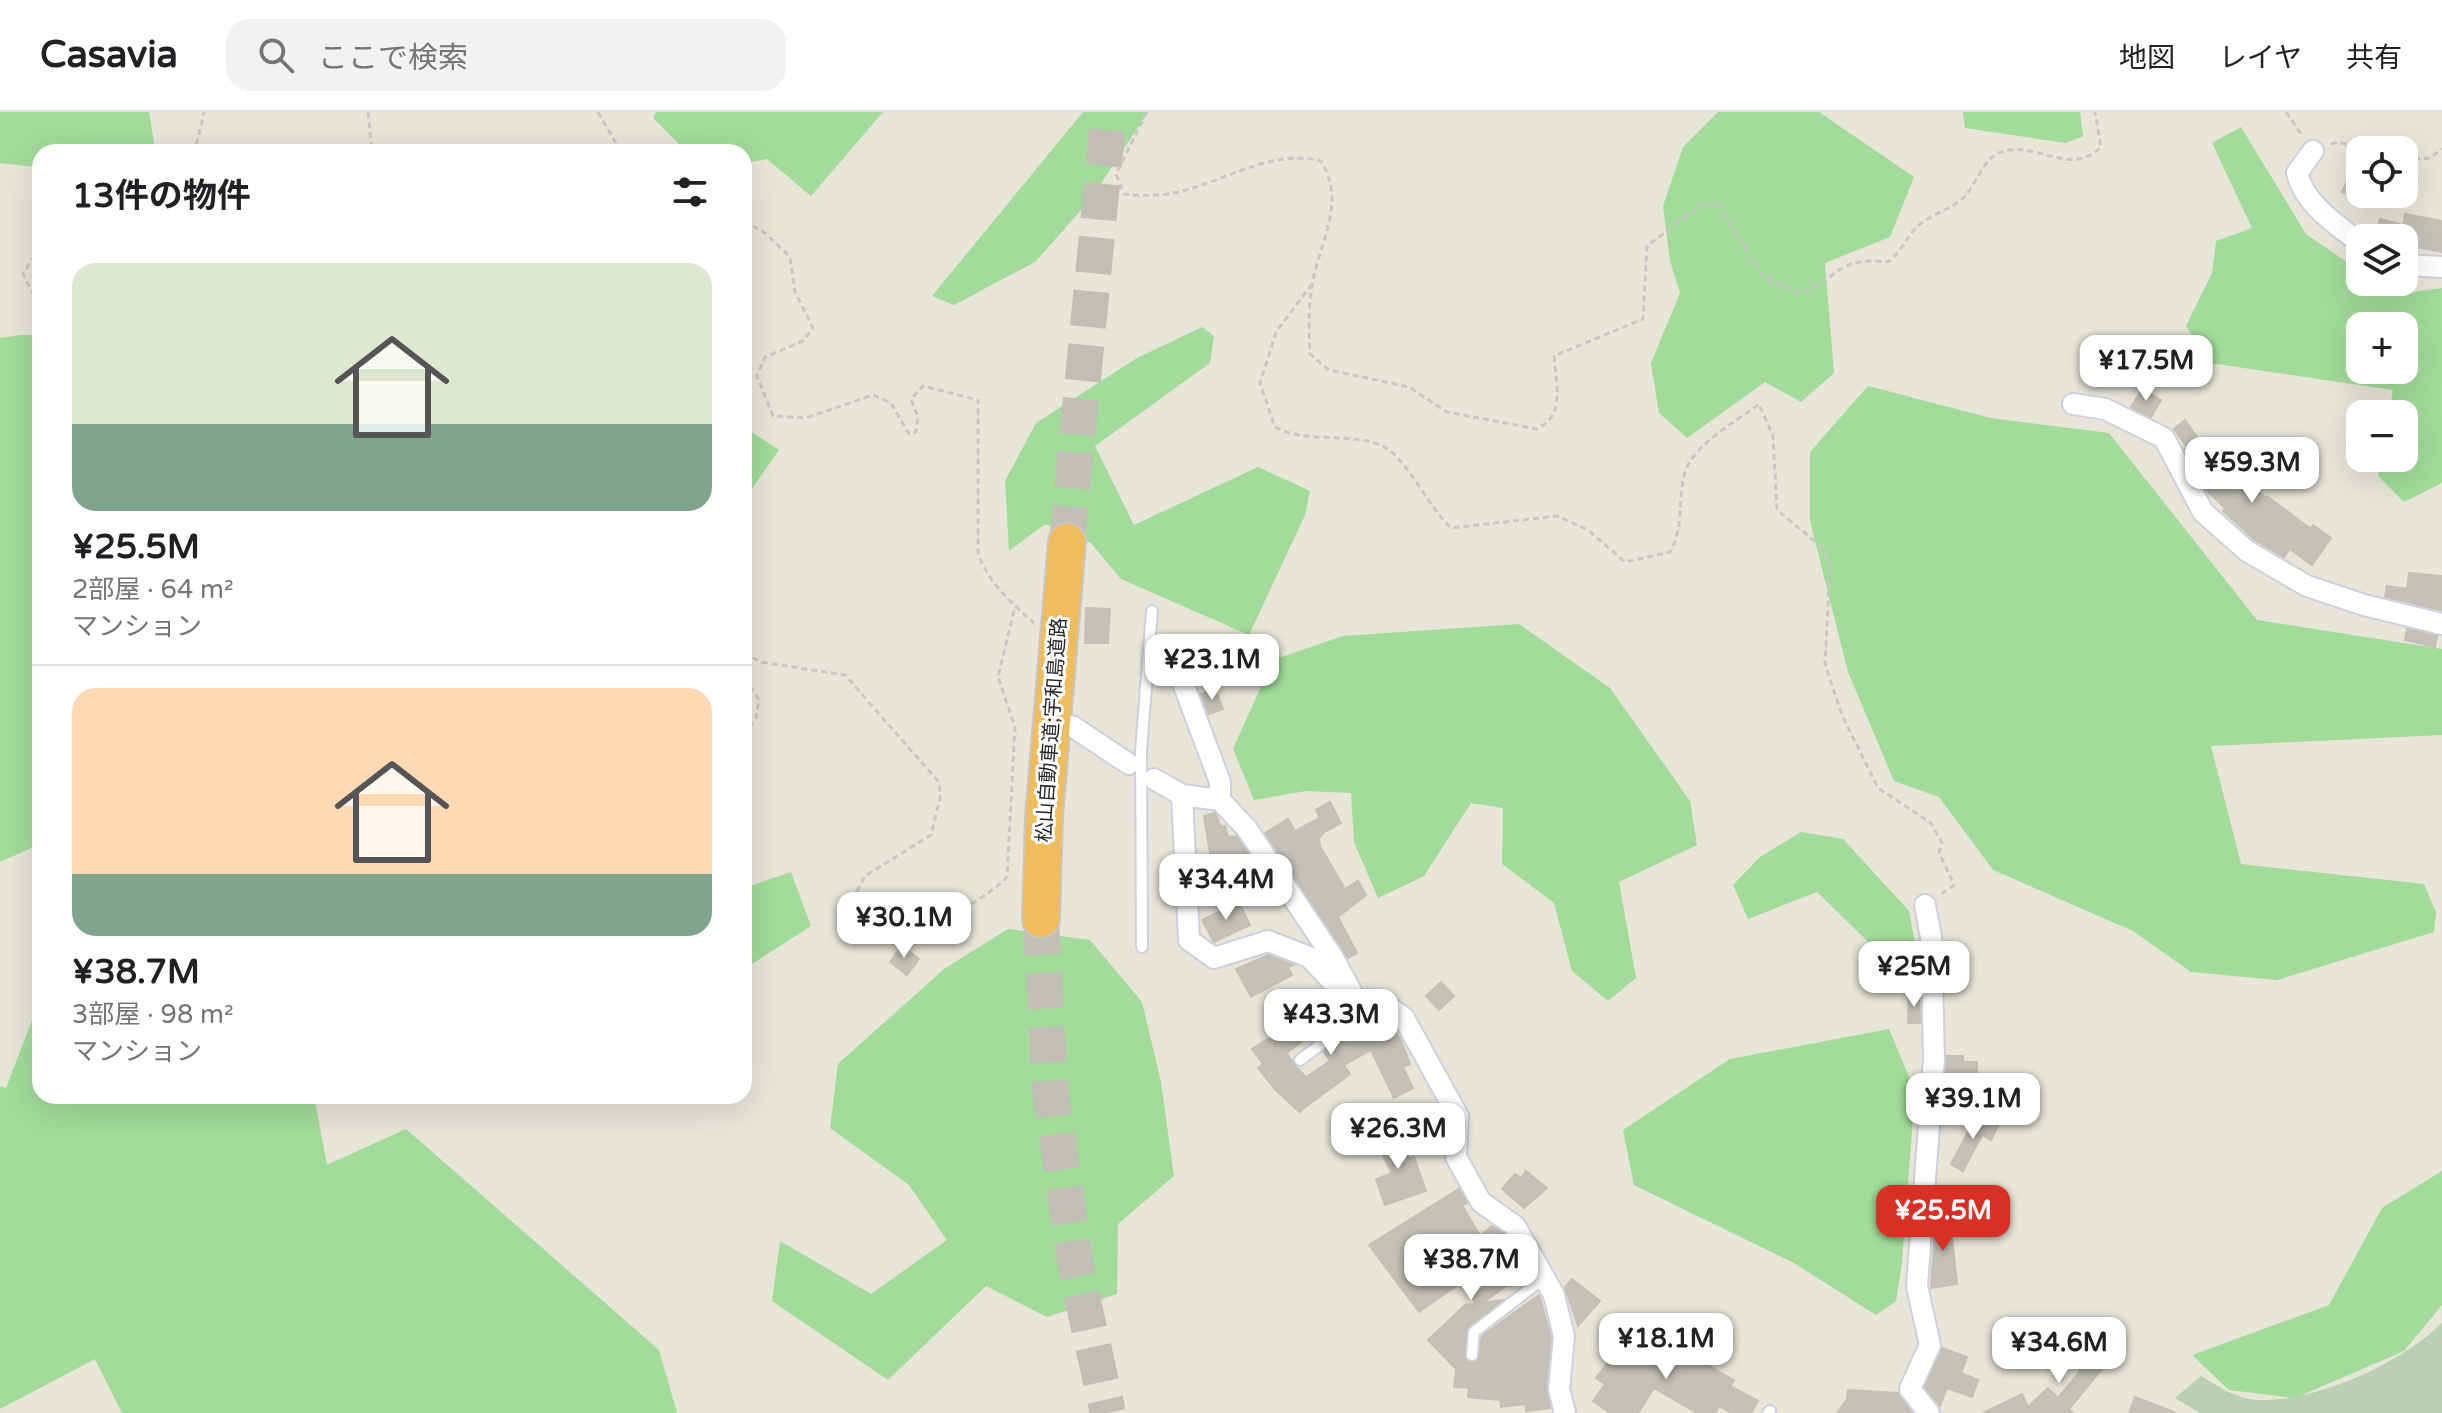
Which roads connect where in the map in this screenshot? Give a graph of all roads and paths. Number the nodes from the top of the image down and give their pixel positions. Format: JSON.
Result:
{"nodes":[{"id":1,"x":204,"y":112,"type":"edge"},
{"id":2,"x":368,"y":112,"type":"edge"},
{"id":3,"x":598,"y":112,"type":"edge"},
{"id":4,"x":1147,"y":112,"type":"edge"},
{"id":5,"x":2095,"y":112,"type":"edge"},
{"id":6,"x":2286,"y":112,"type":"edge"},
{"id":7,"x":195,"y":144,"type":"edge"},
{"id":8,"x":371,"y":144,"type":"edge"},
{"id":9,"x":616,"y":144,"type":"edge"},
{"id":10,"x":2346,"y":144,"type":"edge"},
{"id":11,"x":2442,"y":149,"type":"edge"},
{"id":12,"x":2313,"y":151,"type":"junction"},
{"id":13,"x":2418,"y":159,"type":"edge"},
{"id":14,"x":752,"y":226,"type":"edge"},
{"id":15,"x":2346,"y":232,"type":"edge"},
{"id":16,"x":32,"y":260,"type":"edge"},
{"id":17,"x":2418,"y":266,"type":"edge"},
{"id":18,"x":2442,"y":267,"type":"edge"},
{"id":19,"x":1312,"y":284,"type":"junction"},
{"id":20,"x":32,"y":291,"type":"edge"},
{"id":21,"x":2073,"y":404,"type":"dead end"},
{"id":22,"x":1067,"y":542,"type":"tunnel mouth"},
{"id":23,"x":1015,"y":607,"type":"junction"},
{"id":24,"x":1152,"y":611,"type":"dead end"},
{"id":25,"x":2442,"y":624,"type":"edge"},
{"id":26,"x":1037,"y":626,"type":"dead end"},
{"id":27,"x":752,"y":657,"type":"edge"},
{"id":28,"x":1177,"y":667,"type":"dead end"},
{"id":29,"x":752,"y":690,"type":"edge"},
{"id":30,"x":752,"y":724,"type":"edge"},
{"id":31,"x":1072,"y":726,"type":"dead end"},
{"id":32,"x":1129,"y":764,"type":"dead end"},
{"id":33,"x":1154,"y":779,"type":"dead end"},
{"id":34,"x":1182,"y":795,"type":"junction"},
{"id":35,"x":1220,"y":800,"type":"junction"},
{"id":36,"x":1925,"y":905,"type":"joint"},
{"id":37,"x":1041,"y":919,"type":"tunnel mouth"},
{"id":38,"x":1142,"y":947,"type":"dead end"},
{"id":39,"x":1366,"y":1005,"type":"junction"},
{"id":40,"x":1300,"y":1060,"type":"dead end"},
{"id":41,"x":1544,"y":1278,"type":"junction"},
{"id":42,"x":1472,"y":1355,"type":"dead end"},
{"id":43,"x":1565,"y":1413,"type":"edge"},
{"id":44,"x":1929,"y":1413,"type":"edge"}],
"edges":[{"from":1,"to":7,"type":"path"},
{"from":2,"to":8,"type":"path"},
{"from":3,"to":9,"type":"path"},
{"from":4,"to":19,"type":"path"},
{"from":5,"to":19,"type":"path"},
{"from":6,"to":12,"type":"path"},
{"from":10,"to":12,"type":"path"},
{"from":11,"to":13,"type":"path"},
{"from":12,"to":15,"type":"street"},
{"from":14,"to":23,"type":"path"},
{"from":16,"to":20,"type":"path"},
{"from":17,"to":18,"type":"street"},
{"from":19,"to":36,"type":"path"},
{"from":21,"to":25,"type":"street"},
{"from":22,"to":37,"type":"highway","name":"松山自動車道;宇和島道路"},
{"from":23,"to":26,"type":"path"},
{"from":23,"to":27,"type":"path"},
{"from":24,"to":38,"type":"lane"},
{"from":28,"to":35,"type":"street"},
{"from":29,"to":30,"type":"path"},
{"from":31,"to":32,"type":"street"},
{"from":33,"to":34,"type":"street"},
{"from":34,"to":35,"type":"street"},
{"from":34,"to":39,"type":"street"},
{"from":35,"to":39,"type":"street"},
{"from":36,"to":44,"type":"street"},
{"from":39,"to":40,"type":"lane"},
{"from":39,"to":41,"type":"street"},
{"from":41,"to":42,"type":"lane"},
{"from":41,"to":43,"type":"street"}]}
